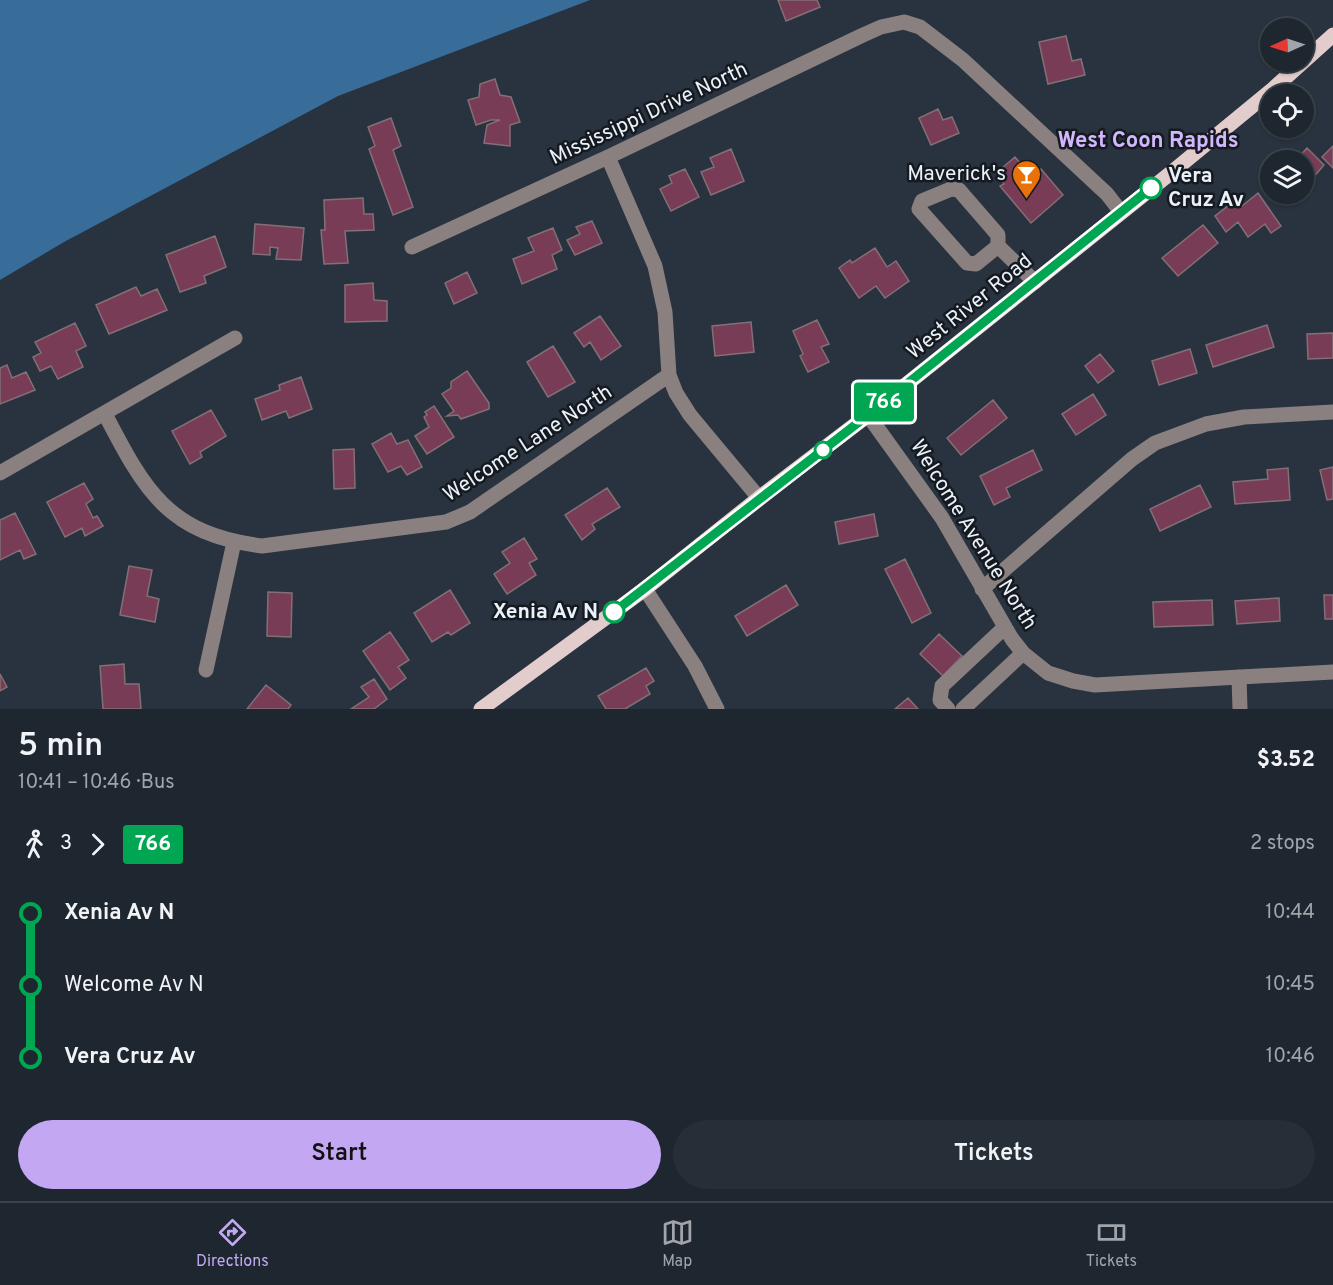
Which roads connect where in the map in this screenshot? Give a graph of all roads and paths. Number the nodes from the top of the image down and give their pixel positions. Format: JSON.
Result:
{"nodes":[{"id":1,"x":1333,"y":35,"type":"edge"},
{"id":2,"x":608,"y":157,"type":"junction"},
{"id":3,"x":1122,"y":212,"type":"junction"},
{"id":4,"x":998,"y":246,"type":"junction"},
{"id":5,"x":412,"y":247,"type":"dead end"},
{"id":6,"x":1035,"y":282,"type":"junction"},
{"id":7,"x":235,"y":338,"type":"dead end"},
{"id":8,"x":669,"y":375,"type":"junction"},
{"id":9,"x":1333,"y":412,"type":"edge"},
{"id":10,"x":105,"y":414,"type":"junction"},
{"id":11,"x":868,"y":415,"type":"junction"},
{"id":12,"x":0,"y":473,"type":"edge"},
{"id":13,"x":759,"y":498,"type":"junction"},
{"id":14,"x":234,"y":542,"type":"junction"},
{"id":15,"x":645,"y":589,"type":"junction"},
{"id":16,"x":982,"y":589,"type":"junction"},
{"id":17,"x":1005,"y":627,"type":"junction"},
{"id":18,"x":1023,"y":653,"type":"junction"},
{"id":19,"x":206,"y":670,"type":"dead end"},
{"id":20,"x":1333,"y":672,"type":"edge"},
{"id":21,"x":1239,"y":677,"type":"junction"},
{"id":22,"x":481,"y":709,"type":"edge"},
{"id":23,"x":717,"y":709,"type":"edge"},
{"id":24,"x":948,"y":709,"type":"edge"},
{"id":25,"x":963,"y":709,"type":"edge"},
{"id":26,"x":1240,"y":709,"type":"edge"}],
"edges":[{"from":1,"to":3,"type":"main road","name":"West River Road"},
{"from":2,"to":3,"type":"street","name":"Mississippi Drive North"},
{"from":2,"to":5,"type":"street","name":"Mississippi Drive North"},
{"from":2,"to":8,"type":"street"},
{"from":3,"to":6,"type":"main road","name":"West River Road"},
{"from":4,"to":4,"type":"street"},
{"from":4,"to":6,"type":"street"},
{"from":6,"to":11,"type":"main road","name":"West River Road"},
{"from":7,"to":10,"type":"street"},
{"from":8,"to":13,"type":"street"},
{"from":8,"to":14,"type":"street","name":"Welcome Lane North"},
{"from":9,"to":16,"type":"street"},
{"from":10,"to":12,"type":"street"},
{"from":10,"to":14,"type":"street","name":"Welcome Lane North"},
{"from":11,"to":13,"type":"main road","name":"West River Road"},
{"from":11,"to":16,"type":"street","name":"Welcome Avenue North"},
{"from":13,"to":15,"type":"main road","name":"West River Road"},
{"from":14,"to":19,"type":"street"},
{"from":15,"to":22,"type":"main road","name":"West River Road"},
{"from":15,"to":23,"type":"street"},
{"from":16,"to":17,"type":"street","name":"Welcome Avenue North"},
{"from":17,"to":18,"type":"street","name":"Welcome Avenue North"},
{"from":17,"to":24,"type":"street"},
{"from":18,"to":21,"type":"street","name":"Welcome Avenue North"},
{"from":18,"to":25,"type":"street"},
{"from":20,"to":21,"type":"street","name":"Welcome Avenue North"},
{"from":21,"to":26,"type":"street"}]}
